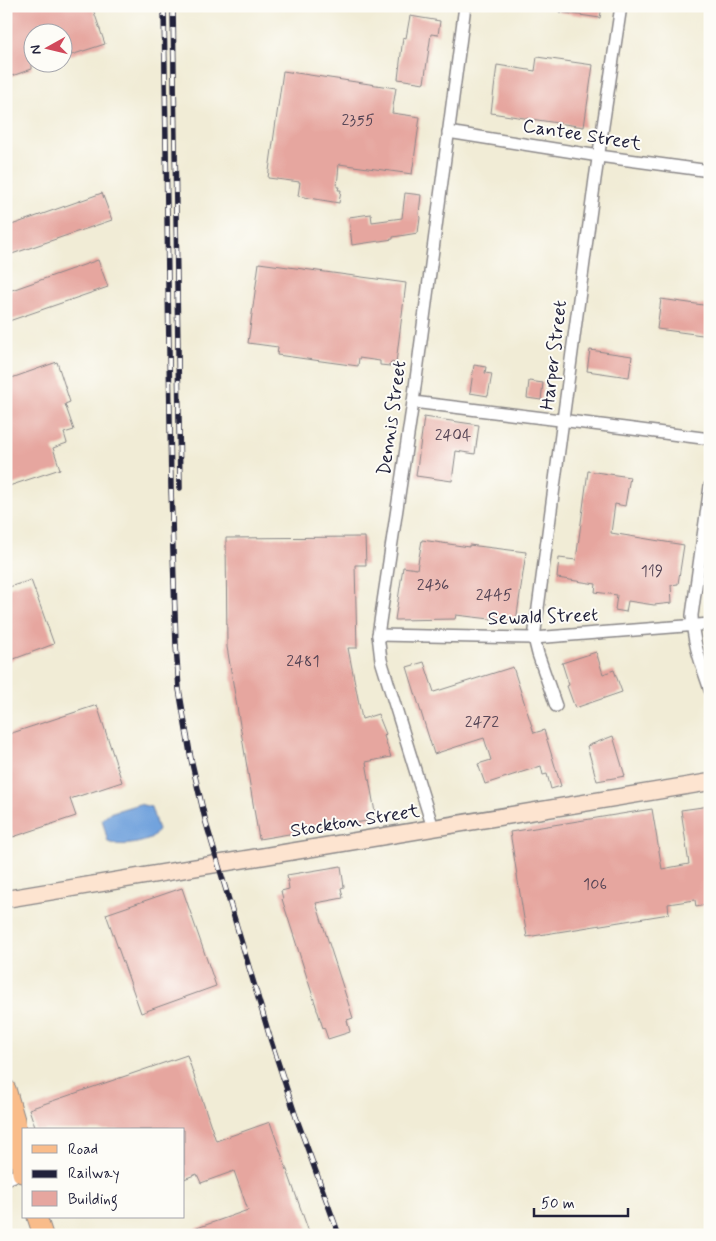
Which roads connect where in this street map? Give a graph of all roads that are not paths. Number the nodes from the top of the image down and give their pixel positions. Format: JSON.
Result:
{"nodes":[{"id":1,"x":465,"y":6,"type":"edge"},
{"id":2,"x":621,"y":6,"type":"edge"},
{"id":3,"x":448,"y":132,"type":"junction"},
{"id":4,"x":599,"y":156,"type":"junction"},
{"id":5,"x":710,"y":171,"type":"edge"},
{"id":6,"x":412,"y":402,"type":"junction"},
{"id":7,"x":563,"y":420,"type":"junction"},
{"id":8,"x":710,"y":439,"type":"edge"},
{"id":9,"x":710,"y":486,"type":"edge"},
{"id":10,"x":710,"y":624,"type":"edge"},
{"id":11,"x":692,"y":626,"type":"junction"},
{"id":12,"x":378,"y":634,"type":"junction"},
{"id":13,"x":534,"y":638,"type":"junction"},
{"id":14,"x":710,"y":690,"type":"edge"},
{"id":15,"x":556,"y":706,"type":"dead end"},
{"id":16,"x":710,"y":782,"type":"edge"},
{"id":17,"x":433,"y":828,"type":"junction"},
{"id":18,"x":6,"y":899,"type":"edge"},
{"id":19,"x":6,"y":1089,"type":"edge"},
{"id":20,"x":6,"y":1143,"type":"edge"},
{"id":21,"x":17,"y":1177,"type":"edge"},
{"id":22,"x":37,"y":1218,"type":"edge"},
{"id":23,"x":42,"y":1235,"type":"edge"}],
"edges":[{"from":1,"to":3,"type":"street","name":"Dennis Street"},
{"from":2,"to":4,"type":"street","name":"Harper Street"},
{"from":3,"to":4,"type":"street","name":"Cantee Street"},
{"from":3,"to":6,"type":"street","name":"Dennis Street"},
{"from":4,"to":5,"type":"street","name":"Cantee Street"},
{"from":4,"to":7,"type":"street","name":"Harper Street"},
{"from":6,"to":7,"type":"street"},
{"from":6,"to":12,"type":"street","name":"Dennis Street"},
{"from":7,"to":8,"type":"street"},
{"from":7,"to":13,"type":"street","name":"Harper Street"},
{"from":9,"to":11,"type":"street"},
{"from":10,"to":11,"type":"street","name":"Sewald Street"},
{"from":11,"to":13,"type":"street","name":"Sewald Street"},
{"from":11,"to":14,"type":"street"},
{"from":12,"to":13,"type":"street","name":"Sewald Street"},
{"from":12,"to":17,"type":"street","name":"Dennis Street"},
{"from":13,"to":15,"type":"street","name":"Harper Street"},
{"from":16,"to":17,"type":"main road","name":"Stockton Street"},
{"from":17,"to":18,"type":"main road","name":"Stockton Street"},
{"from":19,"to":21,"type":"main road"},
{"from":20,"to":21,"type":"main road"},
{"from":22,"to":23,"type":"main road"}]}
